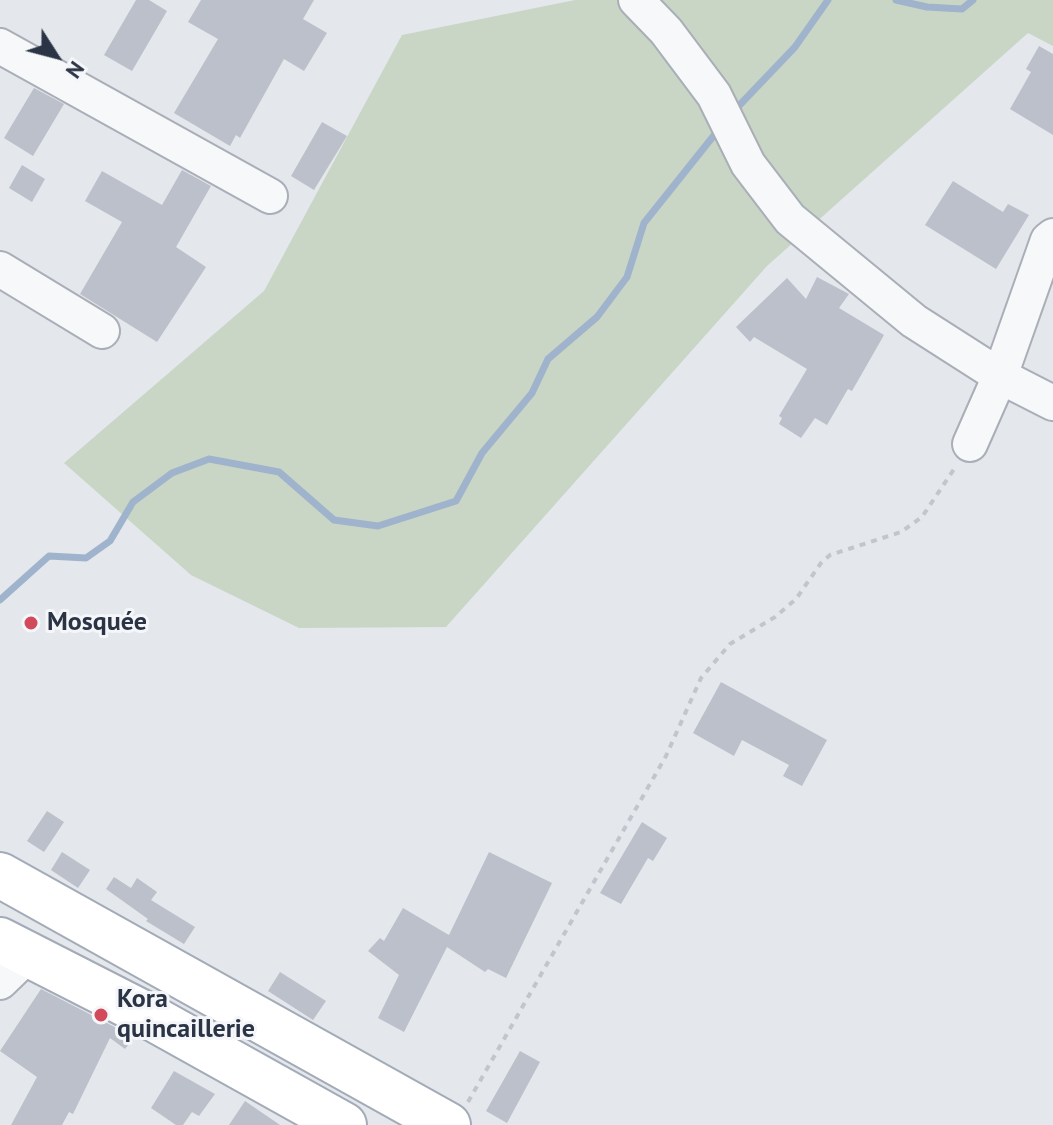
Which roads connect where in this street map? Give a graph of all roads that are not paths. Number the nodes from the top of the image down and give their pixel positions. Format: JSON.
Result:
{"nodes":[{"id":1,"x":636,"y":0,"type":"edge"},
{"id":2,"x":0,"y":46,"type":"edge"},
{"id":3,"x":270,"y":196,"type":"dead end"},
{"id":4,"x":1053,"y":236,"type":"edge"},
{"id":5,"x":0,"y":269,"type":"edge"},
{"id":6,"x":102,"y":331,"type":"dead end"},
{"id":7,"x":1000,"y":376,"type":"junction"},
{"id":8,"x":1053,"y":403,"type":"edge"},
{"id":9,"x":970,"y":444,"type":"road end"},
{"id":10,"x":0,"y":875,"type":"edge"},
{"id":11,"x":9,"y":959,"type":"edge"},
{"id":12,"x":455,"y":1118,"type":"edge"},
{"id":13,"x":344,"y":1125,"type":"edge"}],
"edges":[{"from":1,"to":7,"type":"street"},
{"from":2,"to":3,"type":"street"},
{"from":4,"to":7,"type":"street"},
{"from":5,"to":6,"type":"street"},
{"from":7,"to":8,"type":"street"},
{"from":7,"to":9,"type":"street"},
{"from":10,"to":12,"type":"main road"},
{"from":11,"to":13,"type":"main road"}]}
